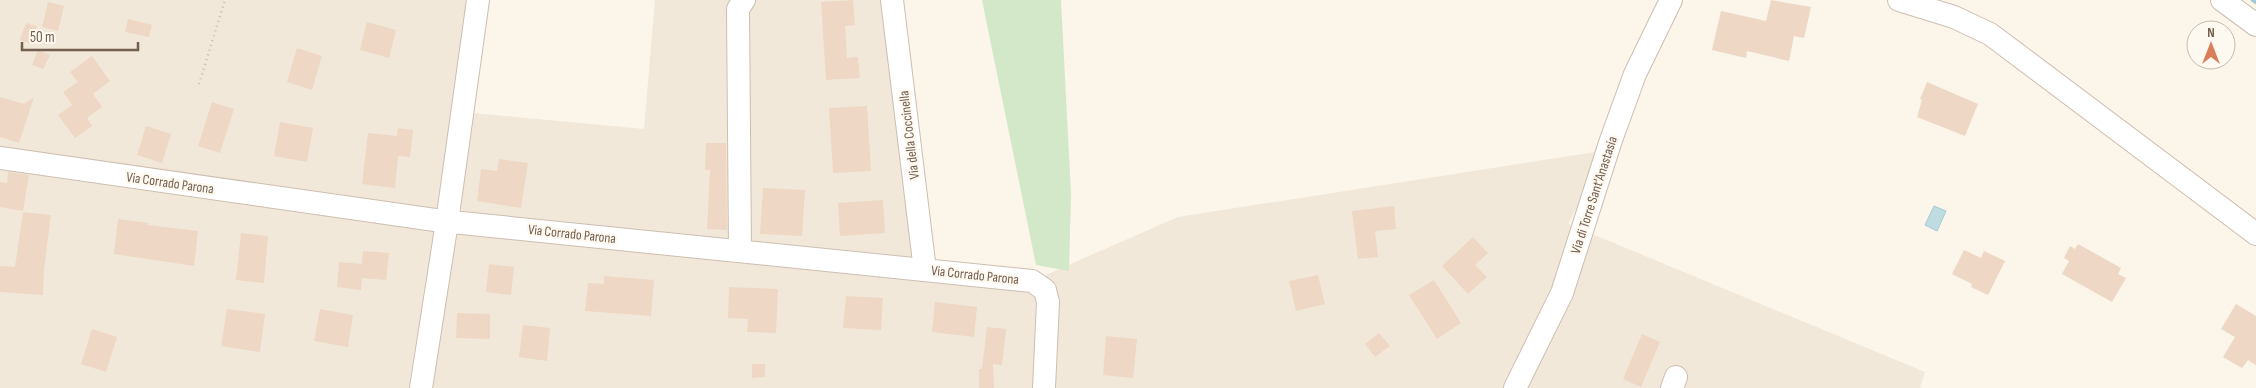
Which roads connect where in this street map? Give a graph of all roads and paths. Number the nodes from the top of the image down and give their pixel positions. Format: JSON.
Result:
{"nodes":[{"id":1,"x":225,"y":0,"type":"edge"},
{"id":2,"x":478,"y":0,"type":"edge"},
{"id":3,"x":744,"y":0,"type":"edge"},
{"id":4,"x":892,"y":0,"type":"edge"},
{"id":5,"x":1670,"y":0,"type":"edge"},
{"id":6,"x":1899,"y":0,"type":"edge"},
{"id":7,"x":2222,"y":0,"type":"edge"},
{"id":8,"x":2256,"y":26,"type":"edge"},
{"id":9,"x":199,"y":84,"type":"dead end"},
{"id":10,"x":0,"y":158,"type":"edge"},
{"id":11,"x":453,"y":222,"type":"junction"},
{"id":12,"x":2256,"y":234,"type":"edge"},
{"id":13,"x":740,"y":251,"type":"junction"},
{"id":14,"x":925,"y":270,"type":"junction"},
{"id":15,"x":444,"y":341,"type":"dead end"},
{"id":16,"x":421,"y":388,"type":"edge"},
{"id":17,"x":1044,"y":388,"type":"edge"},
{"id":18,"x":1515,"y":388,"type":"edge"}],
"edges":[{"from":1,"to":9,"type":"path"},
{"from":2,"to":11,"type":"street"},
{"from":3,"to":13,"type":"street"},
{"from":4,"to":14,"type":"street","name":"Via della Coccinella"},
{"from":5,"to":18,"type":"street","name":"Via di Torre Sant'Anastasia"},
{"from":6,"to":12,"type":"street"},
{"from":7,"to":8,"type":"street"},
{"from":10,"to":11,"type":"street","name":"Via Corrado Parona"},
{"from":11,"to":13,"type":"street","name":"Via Corrado Parona"},
{"from":11,"to":15,"type":"street"},
{"from":11,"to":16,"type":"street"},
{"from":13,"to":14,"type":"street","name":"Via Corrado Parona"},
{"from":14,"to":17,"type":"street","name":"Via Corrado Parona"}]}
